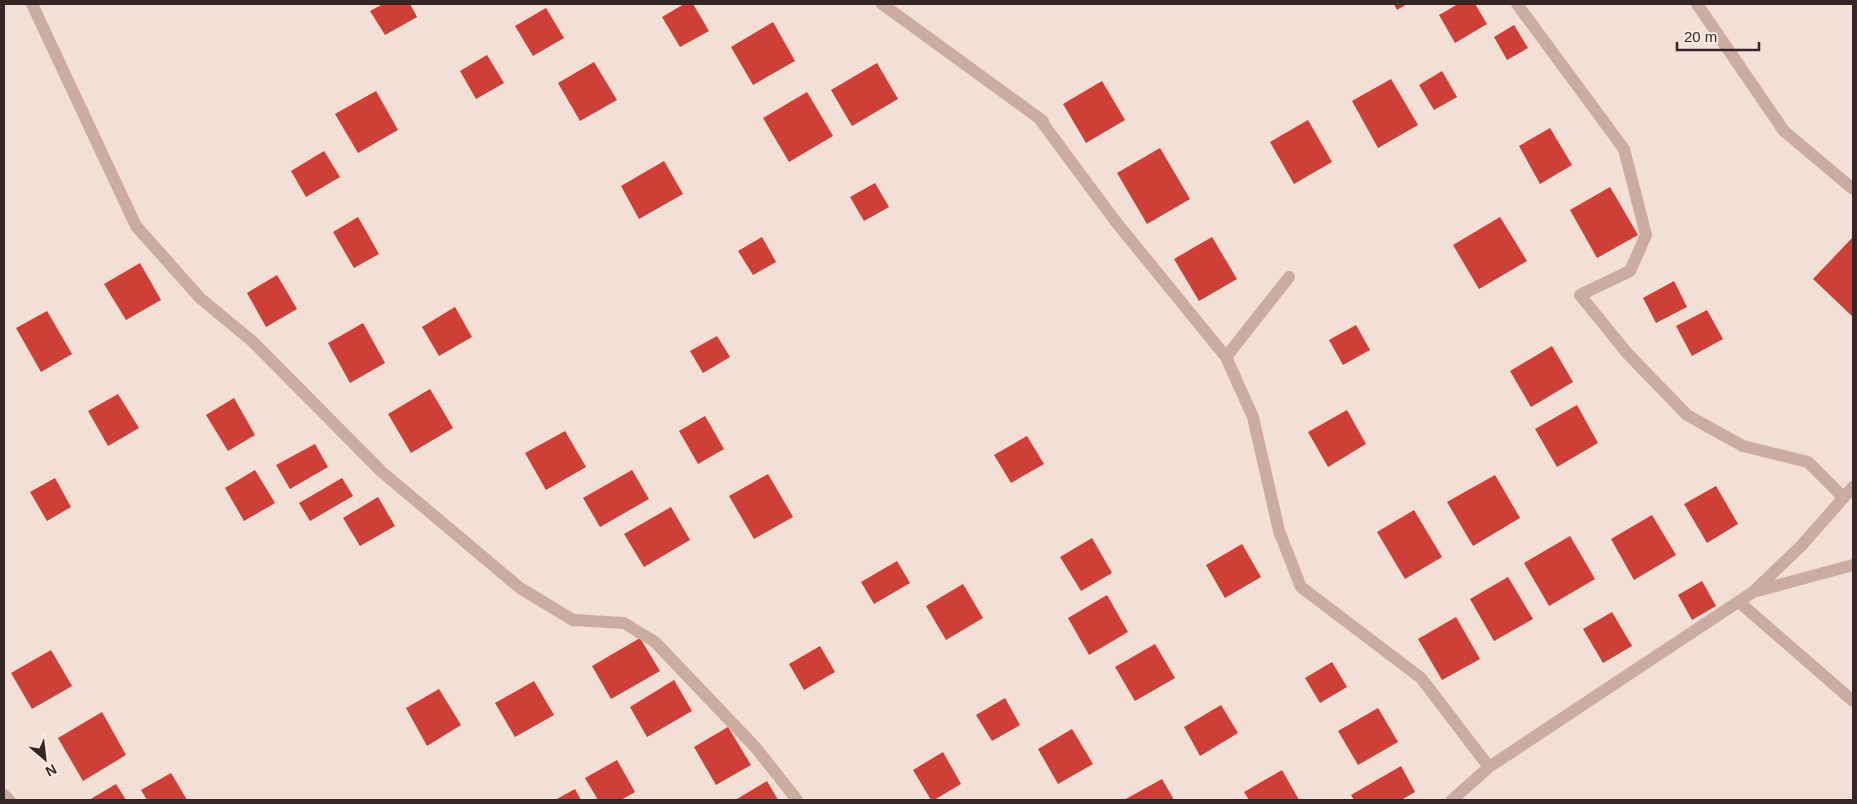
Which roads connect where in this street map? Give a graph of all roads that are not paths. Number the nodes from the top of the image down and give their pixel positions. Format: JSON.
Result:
{"nodes":[{"id":1,"x":32,"y":4,"type":"edge"},
{"id":2,"x":882,"y":4,"type":"edge"},
{"id":3,"x":1517,"y":4,"type":"edge"},
{"id":4,"x":1697,"y":4,"type":"edge"},
{"id":5,"x":1853,"y":189,"type":"edge"},
{"id":6,"x":1289,"y":277,"type":"dead end"},
{"id":7,"x":1226,"y":357,"type":"junction"},
{"id":8,"x":1853,"y":487,"type":"edge"},
{"id":9,"x":1842,"y":497,"type":"junction"},
{"id":10,"x":1853,"y":565,"type":"edge"},
{"id":11,"x":1753,"y":592,"type":"junction"},
{"id":12,"x":1739,"y":602,"type":"junction"},
{"id":13,"x":1853,"y":701,"type":"edge"},
{"id":14,"x":1489,"y":767,"type":"junction"},
{"id":15,"x":4,"y":796,"type":"edge"},
{"id":16,"x":9,"y":800,"type":"edge"},
{"id":17,"x":797,"y":800,"type":"edge"},
{"id":18,"x":1452,"y":800,"type":"edge"}],
"edges":[{"from":1,"to":17,"type":"street"},
{"from":2,"to":7,"type":"street"},
{"from":3,"to":9,"type":"street"},
{"from":4,"to":5,"type":"street"},
{"from":6,"to":7,"type":"street"},
{"from":7,"to":14,"type":"street"},
{"from":8,"to":9,"type":"street"},
{"from":9,"to":11,"type":"street"},
{"from":10,"to":11,"type":"street"},
{"from":11,"to":12,"type":"street"},
{"from":12,"to":13,"type":"street"},
{"from":12,"to":14,"type":"street"},
{"from":14,"to":18,"type":"street"},
{"from":15,"to":16,"type":"street"}]}
